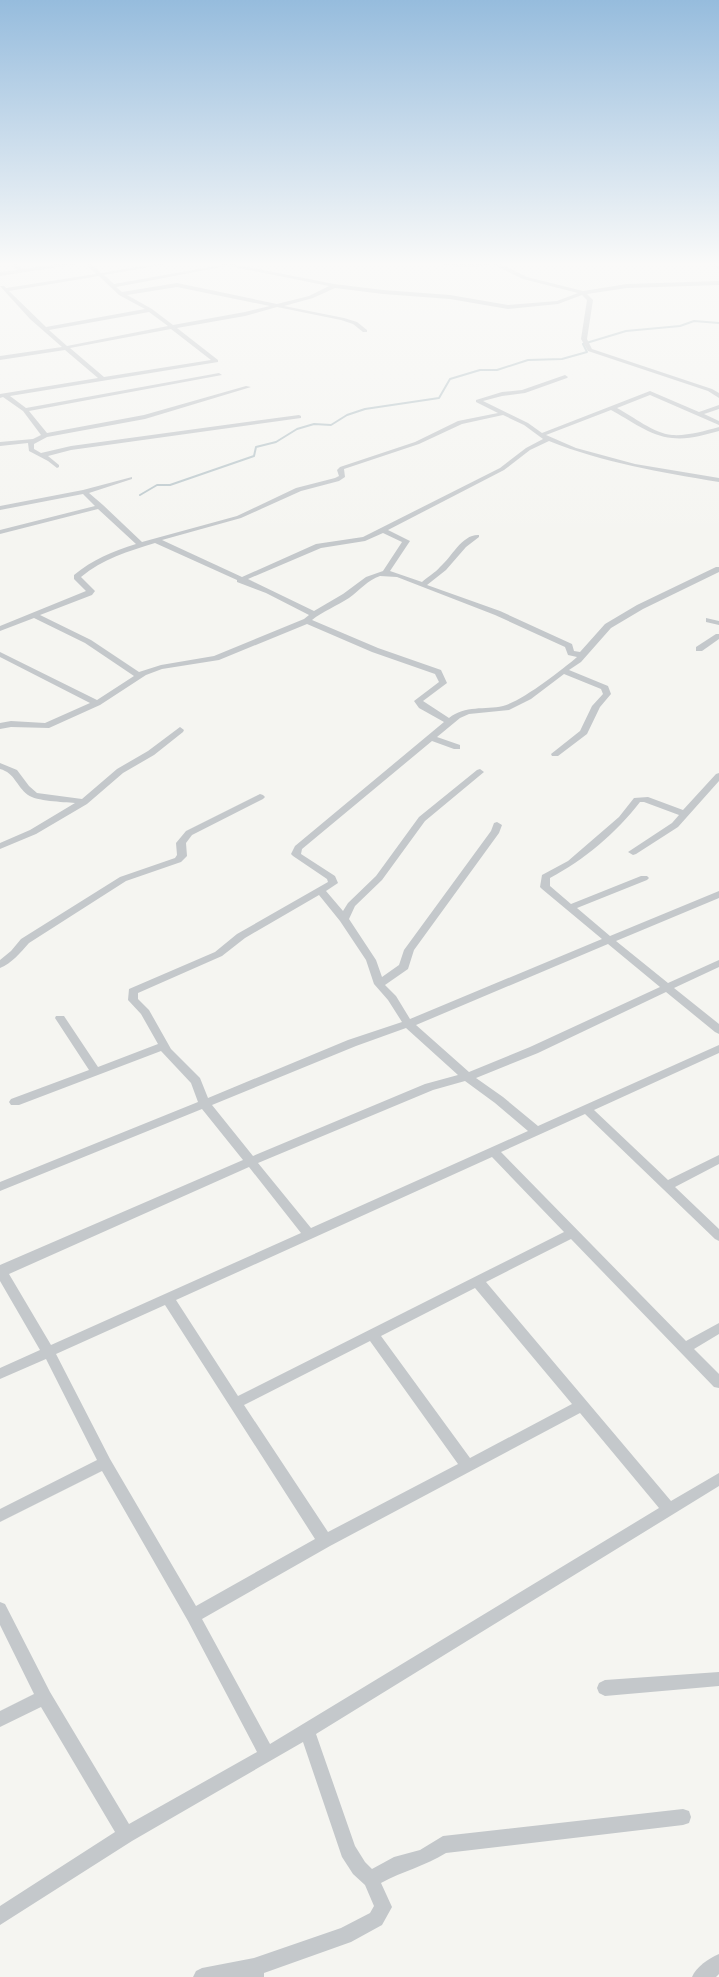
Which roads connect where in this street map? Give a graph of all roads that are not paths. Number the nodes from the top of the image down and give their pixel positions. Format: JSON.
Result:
{"nodes":[{"id":1,"x":31,"y":353,"type":"edge"},
{"id":2,"x":72,"y":353,"type":"edge"},
{"id":3,"x":206,"y":353,"type":"edge"},
{"id":4,"x":599,"y":353,"type":"edge"},
{"id":5,"x":0,"y":358,"type":"edge"},
{"id":6,"x":219,"y":375,"type":"dead end"},
{"id":7,"x":565,"y":377,"type":"dead end"},
{"id":8,"x":101,"y":378,"type":"junction"},
{"id":9,"x":248,"y":387,"type":"dead end"},
{"id":10,"x":717,"y":393,"type":"edge"},
{"id":11,"x":2,"y":395,"type":"edge"},
{"id":12,"x":719,"y":407,"type":"edge"},
{"id":13,"x":612,"y":408,"type":"junction"},
{"id":14,"x":25,"y":410,"type":"junction"},
{"id":15,"x":502,"y":414,"type":"junction"},
{"id":16,"x":700,"y":414,"type":"junction"},
{"id":17,"x":299,"y":417,"type":"dead end"},
{"id":18,"x":719,"y":423,"type":"edge"},
{"id":19,"x":719,"y":429,"type":"edge"},
{"id":20,"x":45,"y":435,"type":"junction"},
{"id":21,"x":541,"y":435,"type":"junction"},
{"id":22,"x":550,"y":438,"type":"junction"},
{"id":23,"x":33,"y":441,"type":"junction"},
{"id":24,"x":0,"y":444,"type":"edge"},
{"id":25,"x":43,"y":455,"type":"junction"},
{"id":26,"x":57,"y":466,"type":"dead end"},
{"id":27,"x":130,"y":478,"type":"dead end"},
{"id":28,"x":719,"y":480,"type":"edge"},
{"id":29,"x":84,"y":492,"type":"junction"},
{"id":30,"x":101,"y":506,"type":"junction"},
{"id":31,"x":0,"y":508,"type":"edge"},
{"id":32,"x":382,"y":530,"type":"junction"},
{"id":33,"x":0,"y":532,"type":"edge"},
{"id":34,"x":477,"y":536,"type":"dead end"},
{"id":35,"x":156,"y":540,"type":"junction"},
{"id":36,"x":141,"y":544,"type":"junction"},
{"id":37,"x":719,"y":569,"type":"edge"},
{"id":38,"x":385,"y":573,"type":"junction"},
{"id":39,"x":240,"y":580,"type":"junction"},
{"id":40,"x":423,"y":585,"type":"junction"},
{"id":41,"x":314,"y":614,"type":"junction"},
{"id":42,"x":33,"y":615,"type":"junction"},
{"id":43,"x":709,"y":620,"type":"dead end"},
{"id":44,"x":307,"y":621,"type":"junction"},
{"id":45,"x":719,"y":623,"type":"edge"},
{"id":46,"x":0,"y":629,"type":"edge"},
{"id":47,"x":719,"y":636,"type":"edge"},
{"id":48,"x":699,"y":649,"type":"dead end"},
{"id":49,"x":0,"y":654,"type":"edge"},
{"id":50,"x":581,"y":656,"type":"junction"},
{"id":51,"x":564,"y":671,"type":"junction"},
{"id":52,"x":138,"y":675,"type":"junction"},
{"id":53,"x":97,"y":704,"type":"junction"},
{"id":54,"x":448,"y":721,"type":"junction"},
{"id":55,"x":0,"y":726,"type":"edge"},
{"id":56,"x":180,"y":730,"type":"dead end"},
{"id":57,"x":430,"y":738,"type":"junction"},
{"id":58,"x":457,"y":747,"type":"dead end"},
{"id":59,"x":555,"y":754,"type":"dead end"},
{"id":60,"x":0,"y":766,"type":"edge"},
{"id":61,"x":480,"y":772,"type":"dead end"},
{"id":62,"x":719,"y":776,"type":"edge"},
{"id":63,"x":260,"y":797,"type":"dead end"},
{"id":64,"x":84,"y":802,"type":"junction"},
{"id":65,"x":684,"y":814,"type":"junction"},
{"id":66,"x":497,"y":825,"type":"dead end"},
{"id":67,"x":0,"y":846,"type":"edge"},
{"id":68,"x":633,"y":852,"type":"dead end"},
{"id":69,"x":644,"y":878,"type":"dead end"},
{"id":70,"x":320,"y":891,"type":"junction"},
{"id":71,"x":719,"y":894,"type":"edge"},
{"id":72,"x":572,"y":907,"type":"junction"},
{"id":73,"x":344,"y":918,"type":"junction"},
{"id":74,"x":608,"y":940,"type":"junction"},
{"id":75,"x":719,"y":963,"type":"edge"},
{"id":76,"x":0,"y":965,"type":"edge"},
{"id":77,"x":379,"y":984,"type":"junction"},
{"id":78,"x":666,"y":986,"type":"junction"},
{"id":79,"x":60,"y":1017,"type":"dead end"},
{"id":80,"x":408,"y":1024,"type":"junction"},
{"id":81,"x":719,"y":1030,"type":"edge"},
{"id":82,"x":164,"y":1046,"type":"junction"},
{"id":83,"x":719,"y":1049,"type":"edge"},
{"id":84,"x":96,"y":1072,"type":"junction"},
{"id":85,"x":466,"y":1077,"type":"junction"},
{"id":86,"x":15,"y":1102,"type":"dead end"},
{"id":87,"x":204,"y":1103,"type":"junction"},
{"id":88,"x":586,"y":1109,"type":"junction"},
{"id":89,"x":536,"y":1131,"type":"junction"},
{"id":90,"x":493,"y":1150,"type":"junction"},
{"id":91,"x":719,"y":1159,"type":"edge"},
{"id":92,"x":249,"y":1162,"type":"junction"},
{"id":93,"x":668,"y":1185,"type":"junction"},
{"id":94,"x":0,"y":1187,"type":"edge"},
{"id":95,"x":714,"y":1224,"type":"edge"},
{"id":96,"x":572,"y":1233,"type":"junction"},
{"id":97,"x":309,"y":1234,"type":"junction"},
{"id":98,"x":719,"y":1236,"type":"edge"},
{"id":99,"x":0,"y":1271,"type":"edge"},
{"id":100,"x":477,"y":1281,"type":"junction"},
{"id":101,"x":168,"y":1299,"type":"junction"},
{"id":102,"x":719,"y":1328,"type":"edge"},
{"id":103,"x":372,"y":1334,"type":"junction"},
{"id":104,"x":684,"y":1348,"type":"junction"},
{"id":105,"x":49,"y":1353,"type":"junction"},
{"id":106,"x":0,"y":1374,"type":"edge"},
{"id":107,"x":719,"y":1383,"type":"edge"},
{"id":108,"x":236,"y":1403,"type":"junction"},
{"id":109,"x":580,"y":1406,"type":"junction"},
{"id":110,"x":105,"y":1462,"type":"junction"},
{"id":111,"x":467,"y":1465,"type":"junction"},
{"id":112,"x":719,"y":1479,"type":"edge"},
{"id":113,"x":668,"y":1508,"type":"junction"},
{"id":114,"x":0,"y":1516,"type":"edge"},
{"id":115,"x":326,"y":1541,"type":"junction"},
{"id":116,"x":0,"y":1609,"type":"edge"},
{"id":117,"x":193,"y":1616,"type":"junction"},
{"id":118,"x":719,"y":1679,"type":"edge"},
{"id":119,"x":605,"y":1688,"type":"dead end"},
{"id":120,"x":44,"y":1697,"type":"junction"},
{"id":121,"x":0,"y":1719,"type":"edge"},
{"id":122,"x":307,"y":1730,"type":"junction"},
{"id":123,"x":267,"y":1755,"type":"junction"},
{"id":124,"x":683,"y":1817,"type":"dead end"},
{"id":125,"x":126,"y":1835,"type":"junction"},
{"id":126,"x":371,"y":1878,"type":"junction"},
{"id":127,"x":0,"y":1916,"type":"edge"},
{"id":128,"x":719,"y":1963,"type":"edge"},
{"id":129,"x":255,"y":1972,"type":"edge"},
{"id":130,"x":202,"y":1977,"type":"edge"},
{"id":131,"x":701,"y":1977,"type":"edge"}],
"edges":[{"from":1,"to":5,"type":"street"},
{"from":2,"to":8,"type":"street"},
{"from":3,"to":8,"type":"street"},
{"from":4,"to":10,"type":"street"},
{"from":6,"to":14,"type":"street"},
{"from":7,"to":15,"type":"street"},
{"from":8,"to":11,"type":"street"},
{"from":9,"to":20,"type":"street"},
{"from":11,"to":14,"type":"street"},
{"from":12,"to":16,"type":"street"},
{"from":13,"to":16,"type":"street"},
{"from":13,"to":19,"type":"street"},
{"from":13,"to":21,"type":"street"},
{"from":14,"to":20,"type":"street"},
{"from":15,"to":21,"type":"street"},
{"from":15,"to":35,"type":"street"},
{"from":16,"to":18,"type":"street"},
{"from":17,"to":25,"type":"street"},
{"from":20,"to":23,"type":"street"},
{"from":21,"to":22,"type":"street"},
{"from":22,"to":28,"type":"street"},
{"from":22,"to":32,"type":"street"},
{"from":23,"to":24,"type":"street"},
{"from":23,"to":25,"type":"street"},
{"from":25,"to":26,"type":"street"},
{"from":27,"to":29,"type":"street"},
{"from":29,"to":30,"type":"street"},
{"from":29,"to":31,"type":"street"},
{"from":30,"to":33,"type":"street"},
{"from":30,"to":36,"type":"street"},
{"from":32,"to":38,"type":"street"},
{"from":32,"to":39,"type":"street"},
{"from":34,"to":40,"type":"street"},
{"from":35,"to":36,"type":"street"},
{"from":35,"to":39,"type":"street"},
{"from":36,"to":42,"type":"street"},
{"from":37,"to":50,"type":"street"},
{"from":38,"to":40,"type":"street"},
{"from":38,"to":41,"type":"street"},
{"from":39,"to":41,"type":"street"},
{"from":40,"to":50,"type":"street"},
{"from":41,"to":44,"type":"street"},
{"from":42,"to":46,"type":"street"},
{"from":42,"to":52,"type":"street"},
{"from":43,"to":45,"type":"street"},
{"from":44,"to":52,"type":"street"},
{"from":44,"to":54,"type":"street"},
{"from":47,"to":48,"type":"street"},
{"from":49,"to":53,"type":"street"},
{"from":50,"to":51,"type":"street"},
{"from":51,"to":54,"type":"street"},
{"from":51,"to":59,"type":"street"},
{"from":52,"to":53,"type":"street"},
{"from":53,"to":55,"type":"street"},
{"from":54,"to":57,"type":"street"},
{"from":56,"to":64,"type":"street"},
{"from":57,"to":58,"type":"street"},
{"from":57,"to":70,"type":"street"},
{"from":60,"to":64,"type":"street"},
{"from":61,"to":73,"type":"street"},
{"from":62,"to":65,"type":"street"},
{"from":63,"to":76,"type":"street"},
{"from":64,"to":67,"type":"street"},
{"from":65,"to":68,"type":"street"},
{"from":65,"to":72,"type":"street"},
{"from":66,"to":77,"type":"street"},
{"from":69,"to":72,"type":"street"},
{"from":70,"to":73,"type":"street"},
{"from":70,"to":82,"type":"street"},
{"from":71,"to":74,"type":"street"},
{"from":72,"to":74,"type":"street"},
{"from":73,"to":77,"type":"street"},
{"from":74,"to":78,"type":"street"},
{"from":74,"to":80,"type":"street"},
{"from":75,"to":78,"type":"street"},
{"from":77,"to":80,"type":"street"},
{"from":78,"to":81,"type":"street"},
{"from":78,"to":85,"type":"street"},
{"from":79,"to":84,"type":"street"},
{"from":80,"to":85,"type":"street"},
{"from":80,"to":87,"type":"street"},
{"from":82,"to":84,"type":"street"},
{"from":82,"to":87,"type":"street"},
{"from":83,"to":88,"type":"street"},
{"from":84,"to":86,"type":"street"},
{"from":85,"to":89,"type":"street"},
{"from":85,"to":92,"type":"street"},
{"from":87,"to":92,"type":"street"},
{"from":87,"to":94,"type":"street"},
{"from":88,"to":89,"type":"street"},
{"from":88,"to":93,"type":"street"},
{"from":89,"to":90,"type":"street"},
{"from":90,"to":96,"type":"street"},
{"from":90,"to":97,"type":"street"},
{"from":91,"to":93,"type":"street"},
{"from":92,"to":97,"type":"street"},
{"from":92,"to":99,"type":"street"},
{"from":93,"to":95,"type":"street"},
{"from":95,"to":98,"type":"street"},
{"from":96,"to":100,"type":"street"},
{"from":96,"to":104,"type":"street"},
{"from":97,"to":101,"type":"street"},
{"from":99,"to":105,"type":"street"},
{"from":100,"to":103,"type":"street"},
{"from":100,"to":109,"type":"street"},
{"from":101,"to":105,"type":"street"},
{"from":101,"to":108,"type":"street"},
{"from":102,"to":104,"type":"street"},
{"from":103,"to":108,"type":"street"},
{"from":103,"to":111,"type":"street"},
{"from":104,"to":107,"type":"street"},
{"from":105,"to":106,"type":"street"},
{"from":105,"to":110,"type":"street"},
{"from":108,"to":115,"type":"street"},
{"from":109,"to":111,"type":"street"},
{"from":109,"to":113,"type":"street"},
{"from":110,"to":114,"type":"street"},
{"from":110,"to":117,"type":"street"},
{"from":111,"to":115,"type":"street"},
{"from":112,"to":113,"type":"street"},
{"from":113,"to":122,"type":"street"},
{"from":115,"to":117,"type":"street"},
{"from":116,"to":120,"type":"street"},
{"from":117,"to":123,"type":"street"},
{"from":118,"to":119,"type":"street"},
{"from":120,"to":121,"type":"street"},
{"from":120,"to":125,"type":"street"},
{"from":122,"to":123,"type":"street"},
{"from":122,"to":126,"type":"street"},
{"from":123,"to":125,"type":"street"},
{"from":124,"to":126,"type":"street"},
{"from":125,"to":127,"type":"street"},
{"from":126,"to":129,"type":"street"},
{"from":128,"to":131,"type":"street"},
{"from":129,"to":130,"type":"street"}]}
